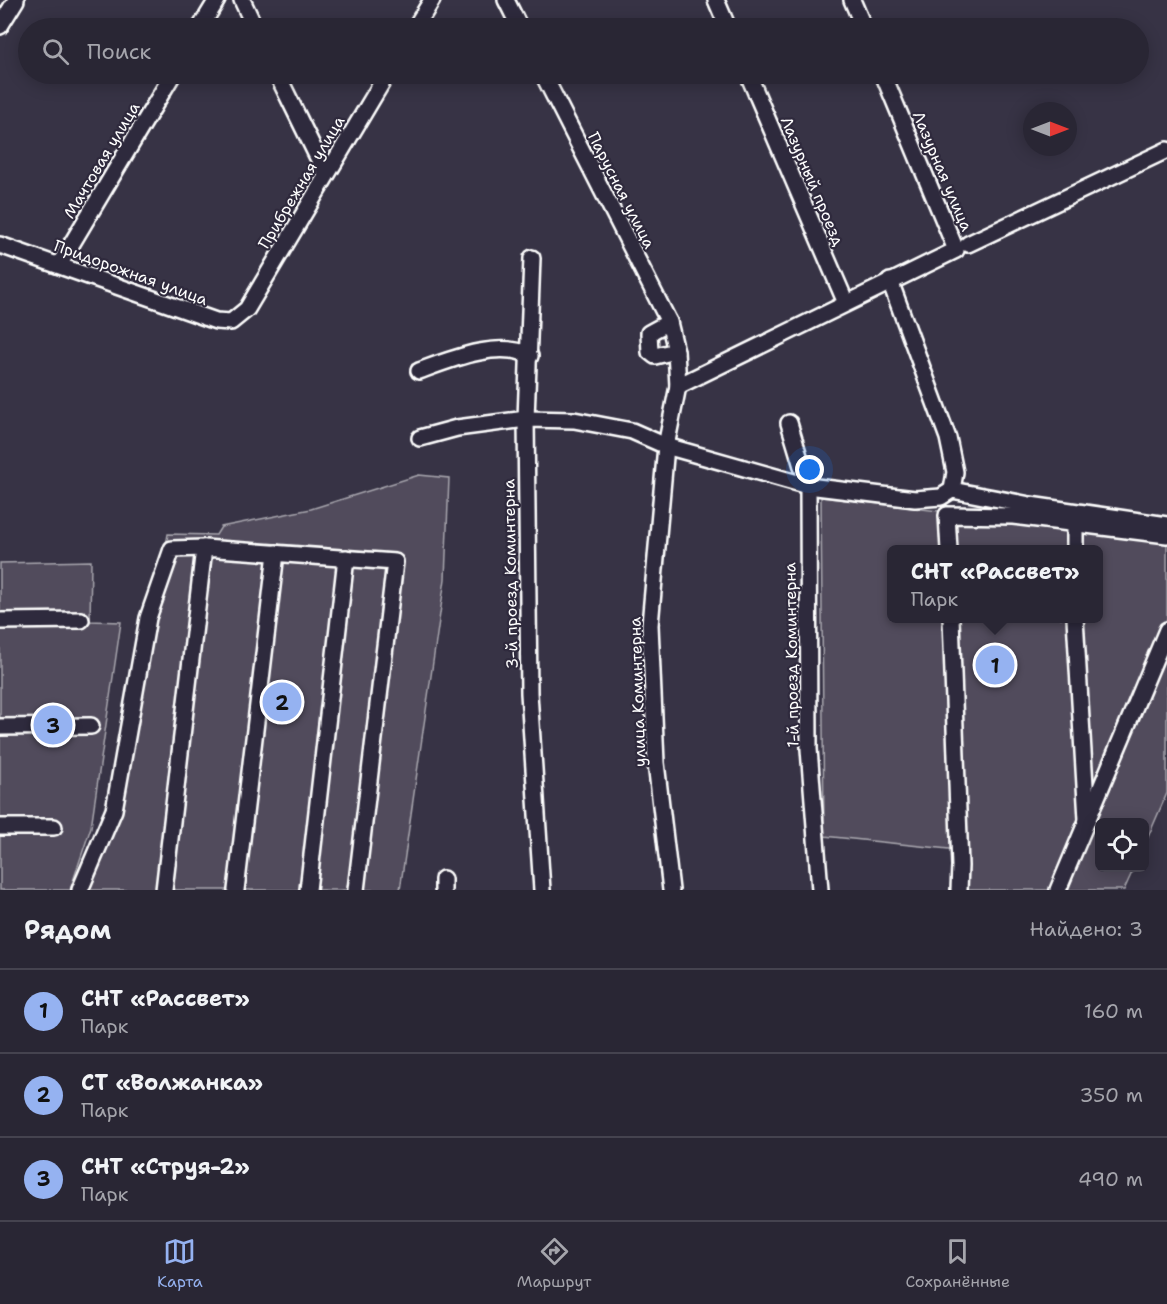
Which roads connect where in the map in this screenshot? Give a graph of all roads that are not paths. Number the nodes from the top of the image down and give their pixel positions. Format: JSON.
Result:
{"nodes":[{"id":1,"x":16,"y":0,"type":"edge"},
{"id":2,"x":217,"y":0,"type":"edge"},
{"id":3,"x":242,"y":0,"type":"edge"},
{"id":4,"x":432,"y":0,"type":"edge"},
{"id":5,"x":506,"y":0,"type":"edge"},
{"id":6,"x":716,"y":0,"type":"edge"},
{"id":7,"x":852,"y":0,"type":"edge"},
{"id":8,"x":206,"y":18,"type":"edge"},
{"id":9,"x":250,"y":18,"type":"edge"},
{"id":10,"x":420,"y":18,"type":"edge"},
{"id":11,"x":515,"y":18,"type":"edge"},
{"id":12,"x":724,"y":18,"type":"edge"},
{"id":13,"x":860,"y":18,"type":"edge"},
{"id":14,"x":0,"y":26,"type":"edge"},
{"id":15,"x":167,"y":84,"type":"edge"},
{"id":16,"x":282,"y":84,"type":"edge"},
{"id":17,"x":381,"y":84,"type":"edge"},
{"id":18,"x":548,"y":84,"type":"edge"},
{"id":19,"x":752,"y":84,"type":"edge"},
{"id":20,"x":888,"y":84,"type":"edge"},
{"id":21,"x":1167,"y":150,"type":"edge"},
{"id":22,"x":326,"y":174,"type":"junction"},
{"id":23,"x":0,"y":245,"type":"edge"},
{"id":24,"x":962,"y":247,"type":"junction"},
{"id":25,"x":532,"y":258,"type":"dead end"},
{"id":26,"x":59,"y":265,"type":"junction"},
{"id":27,"x":890,"y":281,"type":"junction"},
{"id":28,"x":846,"y":303,"type":"junction"},
{"id":29,"x":247,"y":309,"type":"joint"},
{"id":30,"x":669,"y":322,"type":"junction"},
{"id":31,"x":676,"y":351,"type":"junction"},
{"id":32,"x":530,"y":356,"type":"junction"},
{"id":33,"x":420,"y":371,"type":"dead end"},
{"id":34,"x":678,"y":386,"type":"junction"},
{"id":35,"x":526,"y":419,"type":"junction"},
{"id":36,"x":789,"y":423,"type":"dead end"},
{"id":37,"x":420,"y":438,"type":"dead end"},
{"id":38,"x":666,"y":446,"type":"junction"},
{"id":39,"x":808,"y":486,"type":"junction"},
{"id":40,"x":952,"y":490,"type":"junction"},
{"id":41,"x":1075,"y":524,"type":"junction"},
{"id":42,"x":1167,"y":525,"type":"edge"},
{"id":43,"x":1167,"y":535,"type":"edge"},
{"id":44,"x":949,"y":545,"type":"edge"},
{"id":45,"x":1075,"y":545,"type":"edge"},
{"id":46,"x":204,"y":548,"type":"junction"},
{"id":47,"x":276,"y":553,"type":"junction"},
{"id":48,"x":346,"y":558,"type":"junction"},
{"id":49,"x":81,"y":620,"type":"dead end"},
{"id":50,"x":0,"y":621,"type":"edge"},
{"id":51,"x":951,"y":623,"type":"edge"},
{"id":52,"x":1076,"y":623,"type":"edge"},
{"id":53,"x":1167,"y":630,"type":"edge"},
{"id":54,"x":91,"y":726,"type":"dead end"},
{"id":55,"x":0,"y":727,"type":"edge"},
{"id":56,"x":1087,"y":822,"type":"junction"},
{"id":57,"x":54,"y":827,"type":"dead end"},
{"id":58,"x":0,"y":828,"type":"edge"},
{"id":59,"x":80,"y":890,"type":"edge"},
{"id":60,"x":164,"y":890,"type":"edge"},
{"id":61,"x":236,"y":890,"type":"edge"},
{"id":62,"x":308,"y":890,"type":"edge"},
{"id":63,"x":356,"y":890,"type":"edge"},
{"id":64,"x":542,"y":890,"type":"edge"},
{"id":65,"x":671,"y":890,"type":"edge"},
{"id":66,"x":820,"y":890,"type":"edge"},
{"id":67,"x":959,"y":890,"type":"edge"},
{"id":68,"x":1058,"y":890,"type":"edge"}],
"edges":[{"from":1,"to":14,"type":"street"},
{"from":2,"to":8,"type":"street"},
{"from":3,"to":9,"type":"street"},
{"from":4,"to":10,"type":"street"},
{"from":5,"to":11,"type":"street"},
{"from":6,"to":12,"type":"street"},
{"from":7,"to":13,"type":"street"},
{"from":15,"to":26,"type":"street","name":"Мачтовая улица"},
{"from":16,"to":22,"type":"street"},
{"from":17,"to":22,"type":"street","name":"Прибрежная улица"},
{"from":18,"to":30,"type":"street","name":"Парусная улица"},
{"from":19,"to":28,"type":"street","name":"Лазурный проезд"},
{"from":20,"to":24,"type":"street","name":"Лазурная улица"},
{"from":21,"to":24,"type":"street"},
{"from":22,"to":29,"type":"street","name":"Прибрежная улица"},
{"from":23,"to":26,"type":"street","name":"Придорожная улица"},
{"from":24,"to":27,"type":"street"},
{"from":25,"to":32,"type":"street","name":"3-й проезд Коминтерна"},
{"from":26,"to":29,"type":"street","name":"Придорожная улица"},
{"from":27,"to":28,"type":"street"},
{"from":27,"to":40,"type":"street"},
{"from":28,"to":34,"type":"street"},
{"from":30,"to":31,"type":"street","name":"улица Коминтерна"},
{"from":30,"to":31,"type":"street"},
{"from":31,"to":34,"type":"street","name":"улица Коминтерна"},
{"from":32,"to":33,"type":"street"},
{"from":32,"to":35,"type":"street","name":"3-й проезд Коминтерна"},
{"from":34,"to":38,"type":"street","name":"улица Коминтерна"},
{"from":35,"to":37,"type":"street"},
{"from":35,"to":38,"type":"street"},
{"from":35,"to":64,"type":"street","name":"3-й проезд Коминтерна"},
{"from":36,"to":39,"type":"street","name":"1-й проезд Коминтерна"},
{"from":38,"to":39,"type":"street"},
{"from":38,"to":65,"type":"street","name":"улица Коминтерна"},
{"from":39,"to":40,"type":"street"},
{"from":39,"to":66,"type":"street","name":"1-й проезд Коминтерна"},
{"from":40,"to":42,"type":"street"},
{"from":41,"to":43,"type":"street"},
{"from":41,"to":44,"type":"street"},
{"from":41,"to":45,"type":"street"},
{"from":46,"to":47,"type":"street"},
{"from":46,"to":59,"type":"street"},
{"from":46,"to":60,"type":"street"},
{"from":47,"to":48,"type":"street"},
{"from":47,"to":61,"type":"street"},
{"from":48,"to":62,"type":"street"},
{"from":48,"to":63,"type":"street"},
{"from":49,"to":50,"type":"street"},
{"from":51,"to":67,"type":"street"},
{"from":52,"to":56,"type":"street"},
{"from":53,"to":56,"type":"street"},
{"from":54,"to":55,"type":"street"},
{"from":56,"to":68,"type":"street"},
{"from":57,"to":58,"type":"street"}]}
